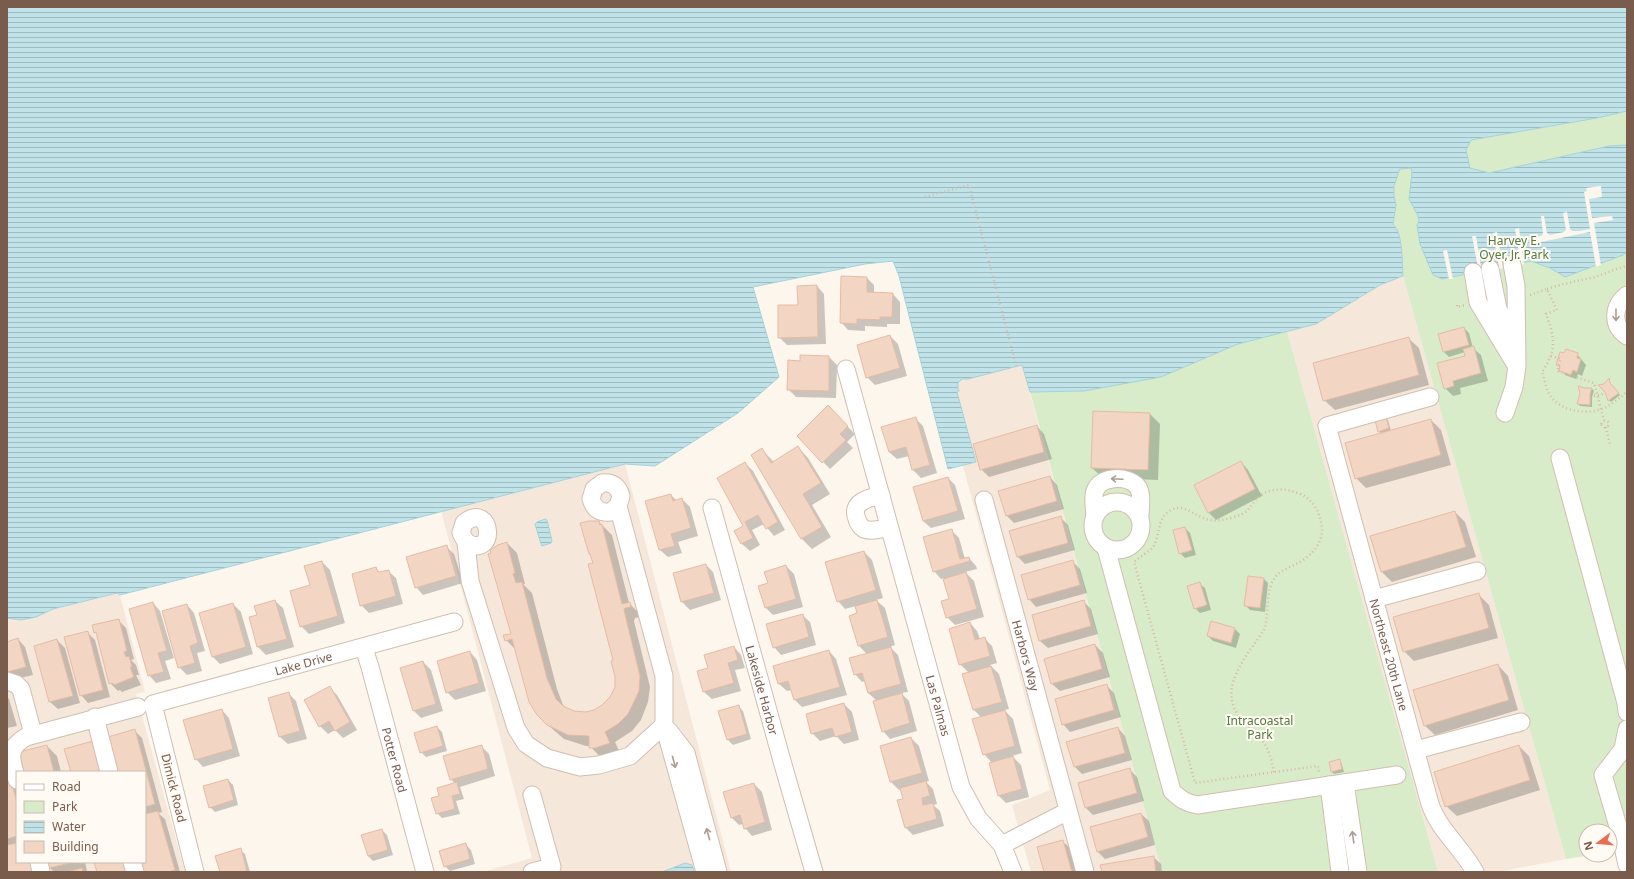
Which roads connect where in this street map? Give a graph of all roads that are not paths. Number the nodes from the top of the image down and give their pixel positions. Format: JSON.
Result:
{"nodes":[{"id":1,"x":1512,"y":264,"type":"dead end"},
{"id":2,"x":1490,"y":269,"type":"dead end"},
{"id":3,"x":1473,"y":272,"type":"dead end"},
{"id":4,"x":1627,"y":295,"type":"edge"},
{"id":5,"x":1627,"y":336,"type":"edge"},
{"id":6,"x":1516,"y":343,"type":"junction"},
{"id":7,"x":1517,"y":366,"type":"junction"},
{"id":8,"x":846,"y":369,"type":"dead end"},
{"id":9,"x":1430,"y":397,"type":"dead end"},
{"id":10,"x":1505,"y":413,"type":"dead end"},
{"id":11,"x":1560,"y":458,"type":"dead end"},
{"id":12,"x":881,"y":495,"type":"junction"},
{"id":13,"x":984,"y":500,"type":"dead end"},
{"id":14,"x":618,"y":506,"type":"dead end"},
{"id":15,"x":712,"y":508,"type":"dead end"},
{"id":16,"x":1095,"y":516,"type":"junction"},
{"id":17,"x":1140,"y":516,"type":"junction"},
{"id":18,"x":889,"y":527,"type":"junction"},
{"id":19,"x":466,"y":542,"type":"dead end"},
{"id":20,"x":1106,"y":548,"type":"junction"},
{"id":21,"x":1477,"y":570,"type":"dead end"},
{"id":22,"x":1374,"y":599,"type":"junction"},
{"id":23,"x":454,"y":622,"type":"dead end"},
{"id":24,"x":364,"y":648,"type":"junction"},
{"id":25,"x":7,"y":681,"type":"edge"},
{"id":26,"x":146,"y":705,"type":"junction"},
{"id":27,"x":1627,"y":712,"type":"edge"},
{"id":28,"x":95,"y":717,"type":"junction"},
{"id":29,"x":1521,"y":722,"type":"dead end"},
{"id":30,"x":664,"y":725,"type":"junction"},
{"id":31,"x":1627,"y":729,"type":"edge"},
{"id":32,"x":33,"y":734,"type":"junction"},
{"id":33,"x":1416,"y":750,"type":"junction"},
{"id":34,"x":109,"y":771,"type":"edge"},
{"id":35,"x":1397,"y":775,"type":"dead end"},
{"id":36,"x":16,"y":776,"type":"edge"},
{"id":37,"x":1324,"y":781,"type":"junction"},
{"id":38,"x":1346,"y":783,"type":"junction"},
{"id":39,"x":532,"y":795,"type":"dead end"},
{"id":40,"x":1068,"y":811,"type":"junction"},
{"id":41,"x":1624,"y":832,"type":"edge"},
{"id":42,"x":1002,"y":845,"type":"junction"},
{"id":43,"x":1357,"y":864,"type":"edge"},
{"id":44,"x":1627,"y":864,"type":"edge"},
{"id":45,"x":1339,"y":866,"type":"edge"},
{"id":46,"x":552,"y":869,"type":"edge"},
{"id":47,"x":195,"y":872,"type":"edge"},
{"id":48,"x":425,"y":872,"type":"edge"},
{"id":49,"x":532,"y":872,"type":"edge"},
{"id":50,"x":705,"y":872,"type":"edge"},
{"id":51,"x":718,"y":872,"type":"edge"},
{"id":52,"x":814,"y":872,"type":"edge"},
{"id":53,"x":1013,"y":872,"type":"edge"},
{"id":54,"x":1085,"y":872,"type":"edge"},
{"id":55,"x":1475,"y":872,"type":"edge"}],
"edges":[{"from":1,"to":6,"type":"street"},
{"from":2,"to":6,"type":"street"},
{"from":3,"to":7,"type":"street"},
{"from":4,"to":5,"type":"street","one_way":true},
{"from":6,"to":7,"type":"street"},
{"from":7,"to":10,"type":"street"},
{"from":8,"to":12,"type":"street","name":"Las Palmas"},
{"from":9,"to":22,"type":"street","name":"Northeast 20th Lane"},
{"from":11,"to":27,"type":"street"},
{"from":12,"to":18,"type":"street","name":"Las Palmas"},
{"from":12,"to":18,"type":"street"},
{"from":13,"to":40,"type":"street","name":"Harbors Way"},
{"from":14,"to":30,"type":"street"},
{"from":15,"to":52,"type":"street","name":"Lakeside Harbor"},
{"from":16,"to":17,"type":"street"},
{"from":17,"to":16,"type":"street","one_way":true},
{"from":16,"to":20,"type":"street"},
{"from":17,"to":20,"type":"street"},
{"from":18,"to":42,"type":"street","name":"Las Palmas"},
{"from":19,"to":30,"type":"street"},
{"from":20,"to":37,"type":"street"},
{"from":21,"to":22,"type":"street"},
{"from":22,"to":33,"type":"street","name":"Northeast 20th Lane"},
{"from":23,"to":24,"type":"street","name":"Lake Drive"},
{"from":24,"to":26,"type":"street","name":"Lake Drive"},
{"from":24,"to":48,"type":"street","name":"Potter Road"},
{"from":25,"to":32,"type":"street"},
{"from":26,"to":28,"type":"street","name":"Lake Drive"},
{"from":26,"to":47,"type":"street","name":"Dimick Road"},
{"from":28,"to":32,"type":"street","name":"Lake Drive"},
{"from":28,"to":34,"type":"street"},
{"from":29,"to":33,"type":"street"},
{"from":30,"to":50,"type":"street","one_way":true},
{"from":51,"to":30,"type":"street","one_way":true},
{"from":31,"to":41,"type":"street"},
{"from":32,"to":36,"type":"street","name":"Lake Drive"},
{"from":33,"to":55,"type":"street","name":"Northeast 20th Lane"},
{"from":35,"to":38,"type":"street"},
{"from":37,"to":38,"type":"street"},
{"from":37,"to":45,"type":"street"},
{"from":43,"to":38,"type":"street","one_way":true},
{"from":39,"to":46,"type":"street"},
{"from":40,"to":42,"type":"street"},
{"from":40,"to":54,"type":"street","name":"Harbors Way"},
{"from":41,"to":44,"type":"street"},
{"from":42,"to":53,"type":"street","name":"Las Palmas"},
{"from":43,"to":45,"type":"street"},
{"from":46,"to":49,"type":"street"}]}
